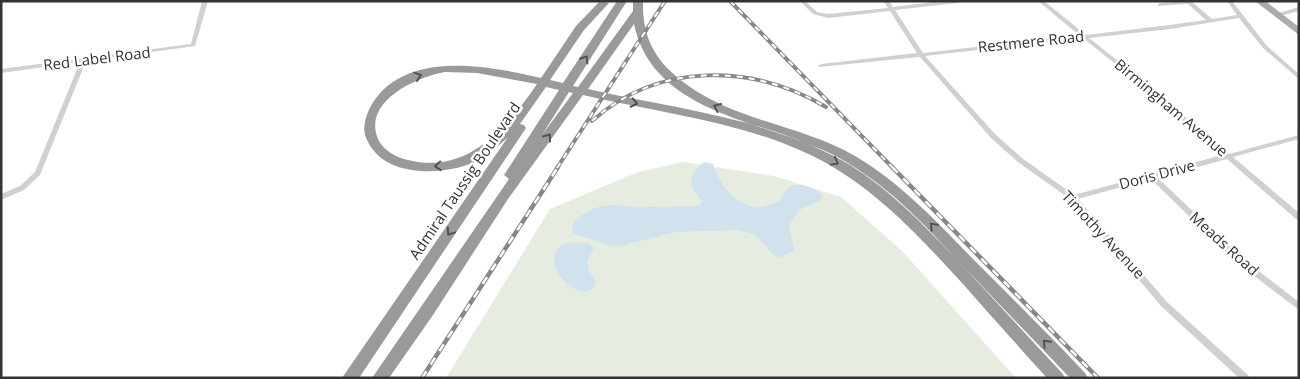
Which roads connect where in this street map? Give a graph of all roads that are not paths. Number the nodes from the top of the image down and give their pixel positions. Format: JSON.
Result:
{"nodes":[{"id":1,"x":205,"y":1,"type":"edge"},
{"id":2,"x":622,"y":1,"type":"edge"},
{"id":3,"x":638,"y":1,"type":"edge"},
{"id":4,"x":645,"y":1,"type":"edge"},
{"id":5,"x":886,"y":1,"type":"edge"},
{"id":6,"x":958,"y":1,"type":"edge"},
{"id":7,"x":1040,"y":1,"type":"edge"},
{"id":8,"x":1229,"y":1,"type":"edge"},
{"id":9,"x":1259,"y":1,"type":"edge"},
{"id":10,"x":605,"y":2,"type":"edge"},
{"id":11,"x":804,"y":3,"type":"edge"},
{"id":12,"x":1160,"y":4,"type":"dead end"},
{"id":13,"x":891,"y":9,"type":"junction"},
{"id":14,"x":1299,"y":9,"type":"edge"},
{"id":15,"x":1276,"y":15,"type":"junction"},
{"id":16,"x":1241,"y":16,"type":"junction"},
{"id":17,"x":1211,"y":21,"type":"junction"},
{"id":18,"x":1299,"y":32,"type":"edge"},
{"id":19,"x":1085,"y":36,"type":"junction"},
{"id":20,"x":922,"y":56,"type":"junction"},
{"id":21,"x":83,"y":60,"type":"junction"},
{"id":22,"x":821,"y":66,"type":"dead end"},
{"id":23,"x":1,"y":71,"type":"edge"},
{"id":24,"x":1299,"y":78,"type":"edge"},
{"id":25,"x":1298,"y":139,"type":"edge"},
{"id":26,"x":1228,"y":156,"type":"junction"},
{"id":27,"x":1153,"y":176,"type":"junction"},
{"id":28,"x":1,"y":197,"type":"edge"},
{"id":29,"x":1073,"y":198,"type":"junction"},
{"id":30,"x":1299,"y":217,"type":"edge"},
{"id":31,"x":1299,"y":307,"type":"edge"},
{"id":32,"x":350,"y":378,"type":"edge"},
{"id":33,"x":378,"y":378,"type":"edge"},
{"id":34,"x":1058,"y":378,"type":"edge"},
{"id":35,"x":1080,"y":378,"type":"edge"},
{"id":36,"x":1245,"y":378,"type":"edge"}],
"edges":[{"from":1,"to":21,"type":"street","name":"Red Label Road"},
{"from":33,"to":2,"type":"highway","one_way":true},
{"from":35,"to":3,"type":"highway","one_way":true},
{"from":33,"to":4,"type":"highway","one_way":true},
{"from":5,"to":13,"type":"street","name":"Timothy Avenue"},
{"from":6,"to":13,"type":"street"},
{"from":7,"to":19,"type":"street","name":"Birmingham Avenue"},
{"from":8,"to":16,"type":"street"},
{"from":9,"to":15,"type":"main road"},
{"from":10,"to":32,"type":"highway","name":"Admiral Taussig Boulevard","one_way":true},
{"from":10,"to":34,"type":"highway","one_way":true},
{"from":11,"to":13,"type":"street"},
{"from":12,"to":17,"type":"street"},
{"from":13,"to":20,"type":"street","name":"Timothy Avenue"},
{"from":14,"to":15,"type":"street"},
{"from":15,"to":18,"type":"main road"},
{"from":16,"to":17,"type":"street","name":"Restmere Road"},
{"from":16,"to":24,"type":"street"},
{"from":17,"to":19,"type":"street","name":"Restmere Road"},
{"from":19,"to":20,"type":"street","name":"Restmere Road"},
{"from":19,"to":26,"type":"street","name":"Birmingham Avenue"},
{"from":20,"to":22,"type":"street","name":"Restmere Road"},
{"from":20,"to":29,"type":"street","name":"Timothy Avenue"},
{"from":21,"to":23,"type":"street","name":"Red Label Road"},
{"from":21,"to":28,"type":"street"},
{"from":25,"to":26,"type":"street","name":"Doris Drive"},
{"from":26,"to":27,"type":"street","name":"Doris Drive"},
{"from":26,"to":30,"type":"street","name":"Birmingham Avenue"},
{"from":27,"to":29,"type":"street","name":"Doris Drive"},
{"from":27,"to":31,"type":"street","name":"Meads Road"},
{"from":29,"to":36,"type":"street","name":"Timothy Avenue"}]}
